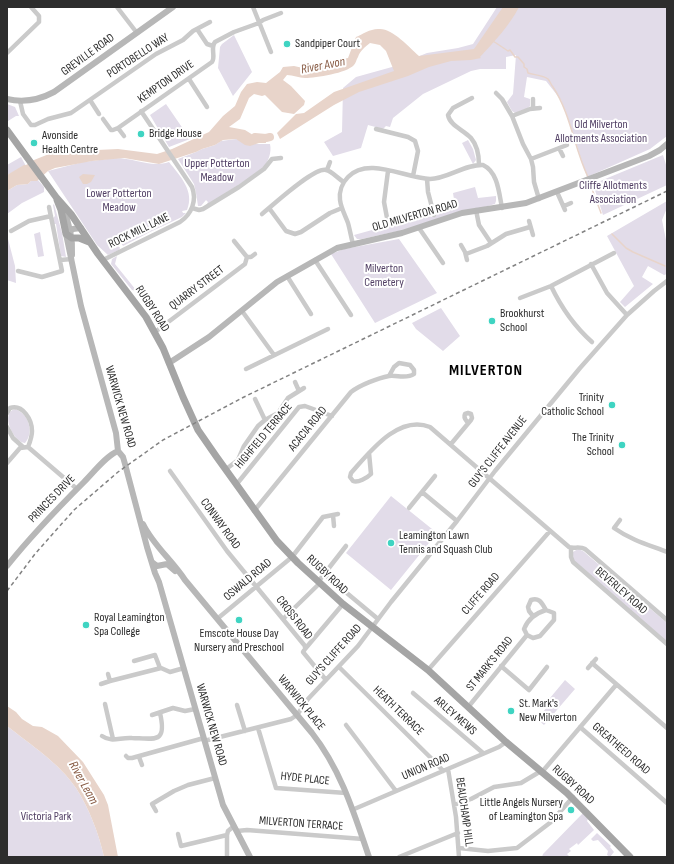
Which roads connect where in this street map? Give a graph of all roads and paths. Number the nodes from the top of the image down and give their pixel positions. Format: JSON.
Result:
{"nodes":[{"id":1,"x":31,"y":7,"type":"edge"},
{"id":2,"x":117,"y":7,"type":"edge"},
{"id":3,"x":173,"y":7,"type":"edge"},
{"id":4,"x":253,"y":7,"type":"edge"},
{"id":5,"x":281,"y":13,"type":"dead end"},
{"id":6,"x":210,"y":22,"type":"dead end"},
{"id":7,"x":259,"y":23,"type":"junction"},
{"id":8,"x":197,"y":29,"type":"junction"},
{"id":9,"x":137,"y":33,"type":"junction"},
{"id":10,"x":7,"y":45,"type":"edge"},
{"id":11,"x":213,"y":46,"type":"junction"},
{"id":12,"x":11,"y":49,"type":"junction"},
{"id":13,"x":271,"y":52,"type":"dead end"},
{"id":14,"x":7,"y":53,"type":"edge"},
{"id":15,"x":189,"y":79,"type":"junction"},
{"id":16,"x":496,"y":93,"type":"dead end"},
{"id":17,"x":507,"y":95,"type":"dead end"},
{"id":18,"x":7,"y":99,"type":"edge"},
{"id":19,"x":502,"y":99,"type":"junction"},
{"id":20,"x":533,"y":99,"type":"dead end"},
{"id":21,"x":90,"y":100,"type":"junction"},
{"id":22,"x":20,"y":101,"type":"junction"},
{"id":23,"x":470,"y":105,"type":"dead end"},
{"id":24,"x":207,"y":107,"type":"dead end"},
{"id":25,"x":533,"y":108,"type":"junction"},
{"id":26,"x":540,"y":108,"type":"dead end"},
{"id":27,"x":141,"y":111,"type":"junction"},
{"id":28,"x":99,"y":114,"type":"dead end"},
{"id":29,"x":512,"y":116,"type":"junction"},
{"id":30,"x":103,"y":119,"type":"dead end"},
{"id":31,"x":388,"y":126,"type":"dead end"},
{"id":32,"x":118,"y":128,"type":"junction"},
{"id":33,"x":376,"y":128,"type":"dead end"},
{"id":34,"x":7,"y":130,"type":"edge"},
{"id":35,"x":386,"y":131,"type":"junction"},
{"id":36,"x":124,"y":136,"type":"dead end"},
{"id":37,"x":667,"y":144,"type":"edge"},
{"id":38,"x":567,"y":145,"type":"dead end"},
{"id":39,"x":560,"y":148,"type":"junction"},
{"id":40,"x":563,"y":156,"type":"dead end"},
{"id":41,"x":281,"y":158,"type":"dead end"},
{"id":42,"x":531,"y":159,"type":"junction"},
{"id":43,"x":330,"y":162,"type":"dead end"},
{"id":44,"x":480,"y":165,"type":"junction"},
{"id":45,"x":327,"y":170,"type":"junction"},
{"id":46,"x":388,"y":171,"type":"junction"},
{"id":47,"x":413,"y":176,"type":"junction"},
{"id":48,"x":427,"y":179,"type":"junction"},
{"id":49,"x":344,"y":182,"type":"junction"},
{"id":50,"x":557,"y":192,"type":"junction"},
{"id":51,"x":58,"y":199,"type":"junction"},
{"id":52,"x":539,"y":199,"type":"junction"},
{"id":53,"x":571,"y":203,"type":"dead end"},
{"id":54,"x":49,"y":207,"type":"dead end"},
{"id":55,"x":192,"y":208,"type":"junction"},
{"id":56,"x":269,"y":208,"type":"junction"},
{"id":57,"x":342,"y":208,"type":"junction"},
{"id":58,"x":502,"y":208,"type":"junction"},
{"id":59,"x":476,"y":210,"type":"junction"},
{"id":60,"x":435,"y":211,"type":"dead end"},
{"id":61,"x":262,"y":214,"type":"dead end"},
{"id":62,"x":51,"y":216,"type":"junction"},
{"id":63,"x":393,"y":216,"type":"dead end"},
{"id":64,"x":529,"y":221,"type":"dead end"},
{"id":65,"x":530,"y":227,"type":"junction"},
{"id":66,"x":81,"y":228,"type":"junction"},
{"id":67,"x":418,"y":228,"type":"junction"},
{"id":68,"x":12,"y":231,"type":"dead end"},
{"id":69,"x":69,"y":234,"type":"junction"},
{"id":70,"x":533,"y":235,"type":"dead end"},
{"id":71,"x":234,"y":241,"type":"dead end"},
{"id":72,"x":90,"y":242,"type":"junction"},
{"id":73,"x":491,"y":243,"type":"junction"},
{"id":74,"x":353,"y":244,"type":"junction"},
{"id":75,"x":461,"y":245,"type":"dead end"},
{"id":76,"x":614,"y":253,"type":"dead end"},
{"id":77,"x":255,"y":254,"type":"dead end"},
{"id":78,"x":466,"y":254,"type":"junction"},
{"id":79,"x":247,"y":257,"type":"junction"},
{"id":80,"x":72,"y":259,"type":"junction"},
{"id":81,"x":60,"y":260,"type":"junction"},
{"id":82,"x":103,"y":260,"type":"junction"},
{"id":83,"x":315,"y":260,"type":"junction"},
{"id":84,"x":443,"y":260,"type":"dead end"},
{"id":85,"x":467,"y":260,"type":"dead end"},
{"id":86,"x":591,"y":264,"type":"junction"},
{"id":87,"x":18,"y":272,"type":"dead end"},
{"id":88,"x":287,"y":276,"type":"junction"},
{"id":89,"x":667,"y":281,"type":"edge"},
{"id":90,"x":551,"y":286,"type":"junction"},
{"id":91,"x":520,"y":298,"type":"dead end"},
{"id":92,"x":242,"y":311,"type":"junction"},
{"id":93,"x":311,"y":314,"type":"dead end"},
{"id":94,"x":351,"y":315,"type":"dead end"},
{"id":95,"x":627,"y":315,"type":"junction"},
{"id":96,"x":328,"y":329,"type":"dead end"},
{"id":97,"x":155,"y":332,"type":"junction"},
{"id":98,"x":592,"y":342,"type":"dead end"},
{"id":99,"x":274,"y":355,"type":"junction"},
{"id":100,"x":248,"y":361,"type":"dead end"},
{"id":101,"x":169,"y":363,"type":"junction"},
{"id":102,"x":389,"y":376,"type":"junction"},
{"id":103,"x":295,"y":382,"type":"dead end"},
{"id":104,"x":258,"y":402,"type":"dead end"},
{"id":105,"x":7,"y":413,"type":"edge"},
{"id":106,"x":332,"y":416,"type":"junction"},
{"id":107,"x":265,"y":420,"type":"junction"},
{"id":108,"x":468,"y":423,"type":"dead end"},
{"id":109,"x":7,"y":427,"type":"edge"},
{"id":110,"x":451,"y":444,"type":"junction"},
{"id":111,"x":25,"y":447,"type":"junction"},
{"id":112,"x":118,"y":452,"type":"junction"},
{"id":113,"x":369,"y":453,"type":"junction"},
{"id":114,"x":7,"y":464,"type":"edge"},
{"id":115,"x":225,"y":470,"type":"junction"},
{"id":116,"x":170,"y":471,"type":"dead end"},
{"id":117,"x":436,"y":476,"type":"dead end"},
{"id":118,"x":490,"y":478,"type":"junction"},
{"id":119,"x":432,"y":480,"type":"junction"},
{"id":120,"x":436,"y":484,"type":"dead end"},
{"id":121,"x":236,"y":485,"type":"junction"},
{"id":122,"x":77,"y":489,"type":"junction"},
{"id":123,"x":422,"y":492,"type":"junction"},
{"id":124,"x":409,"y":508,"type":"dead end"},
{"id":125,"x":254,"y":511,"type":"junction"},
{"id":126,"x":139,"y":515,"type":"junction"},
{"id":127,"x":620,"y":520,"type":"dead end"},
{"id":128,"x":457,"y":521,"type":"junction"},
{"id":129,"x":334,"y":526,"type":"dead end"},
{"id":130,"x":550,"y":531,"type":"junction"},
{"id":131,"x":346,"y":546,"type":"dead end"},
{"id":132,"x":571,"y":548,"type":"junction"},
{"id":133,"x":667,"y":552,"type":"edge"},
{"id":134,"x":164,"y":553,"type":"junction"},
{"id":135,"x":292,"y":557,"type":"junction"},
{"id":136,"x":152,"y":560,"type":"junction"},
{"id":137,"x":162,"y":565,"type":"junction"},
{"id":138,"x":7,"y":566,"type":"edge"},
{"id":139,"x":324,"y":574,"type":"junction"},
{"id":140,"x":185,"y":580,"type":"junction"},
{"id":141,"x":159,"y":582,"type":"junction"},
{"id":142,"x":319,"y":582,"type":"junction"},
{"id":143,"x":256,"y":587,"type":"junction"},
{"id":144,"x":343,"y":604,"type":"junction"},
{"id":145,"x":546,"y":610,"type":"junction"},
{"id":146,"x":533,"y":616,"type":"junction"},
{"id":147,"x":217,"y":619,"type":"junction"},
{"id":148,"x":283,"y":619,"type":"junction"},
{"id":149,"x":378,"y":619,"type":"junction"},
{"id":150,"x":667,"y":620,"type":"edge"},
{"id":151,"x":372,"y":627,"type":"junction"},
{"id":152,"x":527,"y":635,"type":"junction"},
{"id":153,"x":667,"y":644,"type":"edge"},
{"id":154,"x":305,"y":649,"type":"junction"},
{"id":155,"x":134,"y":661,"type":"dead end"},
{"id":156,"x":501,"y":666,"type":"junction"},
{"id":157,"x":339,"y":667,"type":"junction"},
{"id":158,"x":547,"y":667,"type":"dead end"},
{"id":159,"x":160,"y":668,"type":"junction"},
{"id":160,"x":184,"y":668,"type":"junction"},
{"id":161,"x":588,"y":668,"type":"dead end"},
{"id":162,"x":428,"y":670,"type":"junction"},
{"id":163,"x":108,"y":674,"type":"dead end"},
{"id":164,"x":326,"y":680,"type":"junction"},
{"id":165,"x":110,"y":681,"type":"junction"},
{"id":166,"x":100,"y":684,"type":"dead end"},
{"id":167,"x":616,"y":685,"type":"junction"},
{"id":168,"x":413,"y":693,"type":"dead end"},
{"id":169,"x":105,"y":704,"type":"dead end"},
{"id":170,"x":237,"y":705,"type":"dead end"},
{"id":171,"x":469,"y":706,"type":"junction"},
{"id":172,"x":195,"y":709,"type":"junction"},
{"id":173,"x":160,"y":713,"type":"junction"},
{"id":174,"x":152,"y":715,"type":"dead end"},
{"id":175,"x":297,"y":715,"type":"junction"},
{"id":176,"x":346,"y":725,"type":"dead end"},
{"id":177,"x":580,"y":726,"type":"junction"},
{"id":178,"x":258,"y":728,"type":"junction"},
{"id":179,"x":667,"y":728,"type":"edge"},
{"id":180,"x":357,"y":730,"type":"dead end"},
{"id":181,"x":245,"y":731,"type":"junction"},
{"id":182,"x":353,"y":734,"type":"junction"},
{"id":183,"x":102,"y":736,"type":"dead end"},
{"id":184,"x":113,"y":739,"type":"junction"},
{"id":185,"x":204,"y":740,"type":"junction"},
{"id":186,"x":506,"y":742,"type":"junction"},
{"id":187,"x":483,"y":754,"type":"junction"},
{"id":188,"x":126,"y":756,"type":"dead end"},
{"id":189,"x":139,"y":756,"type":"junction"},
{"id":190,"x":142,"y":765,"type":"dead end"},
{"id":191,"x":445,"y":770,"type":"junction"},
{"id":192,"x":542,"y":772,"type":"junction"},
{"id":193,"x":215,"y":778,"type":"junction"},
{"id":194,"x":396,"y":791,"type":"junction"},
{"id":195,"x":346,"y":793,"type":"junction"},
{"id":196,"x":573,"y":797,"type":"junction"},
{"id":197,"x":667,"y":803,"type":"edge"},
{"id":198,"x":454,"y":805,"type":"junction"},
{"id":199,"x":352,"y":810,"type":"junction"},
{"id":200,"x":156,"y":811,"type":"dead end"},
{"id":201,"x":235,"y":829,"type":"junction"},
{"id":202,"x":458,"y":833,"type":"junction"},
{"id":203,"x":178,"y":834,"type":"dead end"},
{"id":204,"x":227,"y":834,"type":"junction"},
{"id":205,"x":363,"y":839,"type":"junction"},
{"id":206,"x":459,"y":848,"type":"junction"},
{"id":207,"x":227,"y":857,"type":"edge"},
{"id":208,"x":250,"y":857,"type":"edge"},
{"id":209,"x":369,"y":857,"type":"edge"},
{"id":210,"x":399,"y":857,"type":"edge"},
{"id":211,"x":459,"y":857,"type":"edge"},
{"id":212,"x":630,"y":857,"type":"edge"}],
"edges":[{"from":1,"to":12,"type":"street"},
{"from":2,"to":9,"type":"street"},
{"from":3,"to":9,"type":"street","name":"GREVILLE ROAD"},
{"from":4,"to":7,"type":"street"},
{"from":5,"to":7,"type":"street"},
{"from":6,"to":8,"type":"street","name":"PORTOBELLO WAY"},
{"from":7,"to":11,"type":"street"},
{"from":7,"to":13,"type":"street"},
{"from":8,"to":11,"type":"street"},
{"from":8,"to":21,"type":"street","name":"PORTOBELLO WAY"},
{"from":9,"to":22,"type":"street","name":"GREVILLE ROAD"},
{"from":10,"to":12,"type":"street"},
{"from":11,"to":15,"type":"street","name":"KEMPTON DRIVE"},
{"from":12,"to":14,"type":"street"},
{"from":15,"to":24,"type":"street"},
{"from":15,"to":27,"type":"street","name":"KEMPTON DRIVE"},
{"from":16,"to":19,"type":"street"},
{"from":17,"to":19,"type":"street"},
{"from":18,"to":22,"type":"street","name":"GREVILLE ROAD"},
{"from":19,"to":29,"type":"street"},
{"from":20,"to":25,"type":"street"},
{"from":21,"to":22,"type":"street","name":"PORTOBELLO WAY"},
{"from":21,"to":28,"type":"street"},
{"from":23,"to":44,"type":"street"},
{"from":25,"to":26,"type":"street"},
{"from":25,"to":29,"type":"street"},
{"from":27,"to":32,"type":"street","name":"KEMPTON DRIVE"},
{"from":27,"to":55,"type":"street"},
{"from":29,"to":42,"type":"street"},
{"from":30,"to":32,"type":"street"},
{"from":31,"to":35,"type":"street"},
{"from":32,"to":36,"type":"street"},
{"from":33,"to":35,"type":"street"},
{"from":34,"to":51,"type":"main road","name":"WARWICK NEW ROAD"},
{"from":35,"to":47,"type":"street"},
{"from":37,"to":50,"type":"street","name":"OLD MILVERTON ROAD"},
{"from":38,"to":39,"type":"street"},
{"from":39,"to":40,"type":"street"},
{"from":39,"to":42,"type":"street"},
{"from":41,"to":55,"type":"street"},
{"from":42,"to":52,"type":"street"},
{"from":43,"to":45,"type":"street"},
{"from":44,"to":48,"type":"street"},
{"from":44,"to":58,"type":"street"},
{"from":45,"to":49,"type":"street"},
{"from":45,"to":56,"type":"street"},
{"from":46,"to":47,"type":"street"},
{"from":46,"to":49,"type":"street"},
{"from":46,"to":63,"type":"street"},
{"from":47,"to":48,"type":"street"},
{"from":48,"to":60,"type":"street"},
{"from":49,"to":57,"type":"street"},
{"from":50,"to":52,"type":"street","name":"OLD MILVERTON ROAD"},
{"from":50,"to":53,"type":"street"},
{"from":51,"to":66,"type":"main road","name":"RUGBY ROAD"},
{"from":51,"to":69,"type":"main road","name":"WARWICK NEW ROAD"},
{"from":52,"to":58,"type":"street","name":"OLD MILVERTON ROAD"},
{"from":54,"to":62,"type":"street"},
{"from":55,"to":82,"type":"street","name":"ROCK MILL LANE"},
{"from":56,"to":57,"type":"street"},
{"from":56,"to":61,"type":"street"},
{"from":57,"to":74,"type":"street"},
{"from":58,"to":59,"type":"street","name":"OLD MILVERTON ROAD"},
{"from":59,"to":67,"type":"street","name":"OLD MILVERTON ROAD"},
{"from":59,"to":73,"type":"street"},
{"from":62,"to":68,"type":"street"},
{"from":62,"to":81,"type":"street"},
{"from":64,"to":65,"type":"street"},
{"from":65,"to":70,"type":"street"},
{"from":65,"to":73,"type":"street"},
{"from":66,"to":69,"type":"street"},
{"from":66,"to":72,"type":"main road","name":"RUGBY ROAD"},
{"from":67,"to":74,"type":"street","name":"OLD MILVERTON ROAD"},
{"from":67,"to":84,"type":"street"},
{"from":69,"to":72,"type":"main road"},
{"from":69,"to":80,"type":"street","name":"WARWICK NEW ROAD"},
{"from":71,"to":79,"type":"street"},
{"from":72,"to":82,"type":"main road","name":"RUGBY ROAD"},
{"from":73,"to":78,"type":"street"},
{"from":74,"to":83,"type":"street","name":"OLD MILVERTON ROAD"},
{"from":75,"to":78,"type":"street"},
{"from":76,"to":86,"type":"street"},
{"from":77,"to":79,"type":"street","name":"QUARRY STREET"},
{"from":78,"to":85,"type":"street"},
{"from":79,"to":97,"type":"street","name":"QUARRY STREET"},
{"from":80,"to":81,"type":"street"},
{"from":80,"to":112,"type":"street","name":"WARWICK NEW ROAD"},
{"from":81,"to":87,"type":"street"},
{"from":82,"to":97,"type":"main road","name":"RUGBY ROAD"},
{"from":83,"to":88,"type":"street","name":"OLD MILVERTON ROAD"},
{"from":83,"to":94,"type":"street"},
{"from":86,"to":90,"type":"street"},
{"from":86,"to":95,"type":"street"},
{"from":88,"to":92,"type":"street","name":"OLD MILVERTON ROAD"},
{"from":88,"to":93,"type":"street"},
{"from":89,"to":95,"type":"street","name":"GUY'S CLIFFE AVENUE"},
{"from":90,"to":91,"type":"street"},
{"from":90,"to":98,"type":"street"},
{"from":92,"to":99,"type":"street"},
{"from":92,"to":101,"type":"street","name":"OLD MILVERTON ROAD"},
{"from":95,"to":118,"type":"street","name":"GUY'S CLIFFE AVENUE"},
{"from":96,"to":99,"type":"street"},
{"from":97,"to":101,"type":"main road","name":"RUGBY ROAD"},
{"from":99,"to":100,"type":"street"},
{"from":101,"to":115,"type":"main road","name":"RUGBY ROAD"},
{"from":102,"to":102,"type":"street","name":"ACACIA ROAD"},
{"from":102,"to":106,"type":"street","name":"ACACIA ROAD"},
{"from":103,"to":107,"type":"street"},
{"from":104,"to":107,"type":"street"},
{"from":105,"to":111,"type":"street"},
{"from":106,"to":121,"type":"street","name":"HIGHFIELD TERRACE"},
{"from":106,"to":125,"type":"street","name":"ACACIA ROAD"},
{"from":107,"to":115,"type":"street"},
{"from":108,"to":110,"type":"street"},
{"from":109,"to":111,"type":"street"},
{"from":110,"to":113,"type":"street","name":"BEVERLEY ROAD"},
{"from":110,"to":118,"type":"street","name":"BEVERLEY ROAD"},
{"from":111,"to":114,"type":"street"},
{"from":111,"to":122,"type":"street"},
{"from":112,"to":122,"type":"street","name":"PRINCES DRIVE"},
{"from":112,"to":126,"type":"street","name":"WARWICK NEW ROAD"},
{"from":113,"to":113,"type":"street","name":"BEVERLEY ROAD"},
{"from":115,"to":121,"type":"main road","name":"RUGBY ROAD"},
{"from":116,"to":143,"type":"street","name":"CONWAY ROAD"},
{"from":117,"to":119,"type":"street"},
{"from":118,"to":128,"type":"street","name":"GUY'S CLIFFE AVENUE"},
{"from":118,"to":130,"type":"street","name":"BEVERLEY ROAD"},
{"from":119,"to":120,"type":"street"},
{"from":119,"to":123,"type":"street"},
{"from":121,"to":125,"type":"main road","name":"RUGBY ROAD"},
{"from":122,"to":138,"type":"street","name":"PRINCES DRIVE"},
{"from":123,"to":124,"type":"street"},
{"from":123,"to":128,"type":"street"},
{"from":125,"to":135,"type":"main road","name":"RUGBY ROAD"},
{"from":126,"to":134,"type":"street","name":"WARWICK PLACE"},
{"from":126,"to":136,"type":"street","name":"WARWICK NEW ROAD"},
{"from":127,"to":133,"type":"street"},
{"from":128,"to":149,"type":"street","name":"GUY'S CLIFFE AVENUE"},
{"from":129,"to":135,"type":"street","name":"OSWALD ROAD"},
{"from":130,"to":132,"type":"street","name":"BEVERLEY ROAD"},
{"from":130,"to":162,"type":"street","name":"CLIFFE ROAD"},
{"from":131,"to":139,"type":"street"},
{"from":132,"to":150,"type":"street","name":"BEVERLEY ROAD"},
{"from":132,"to":153,"type":"street","name":"BEVERLEY ROAD"},
{"from":134,"to":136,"type":"street"},
{"from":134,"to":137,"type":"street","name":"WARWICK NEW ROAD"},
{"from":134,"to":140,"type":"street","name":"WARWICK PLACE"},
{"from":135,"to":142,"type":"main road","name":"RUGBY ROAD"},
{"from":135,"to":143,"type":"street","name":"OSWALD ROAD"},
{"from":136,"to":137,"type":"street","name":"WARWICK PLACE"},
{"from":136,"to":141,"type":"street","name":"WARWICK NEW ROAD"},
{"from":137,"to":140,"type":"street","name":"WARWICK PLACE"},
{"from":137,"to":141,"type":"street","name":"WARWICK NEW ROAD"},
{"from":139,"to":142,"type":"street"},
{"from":139,"to":149,"type":"street"},
{"from":140,"to":147,"type":"street","name":"WARWICK PLACE"},
{"from":141,"to":160,"type":"street","name":"WARWICK NEW ROAD"},
{"from":142,"to":144,"type":"main road","name":"RUGBY ROAD"},
{"from":142,"to":148,"type":"street"},
{"from":143,"to":147,"type":"street","name":"OSWALD ROAD"},
{"from":143,"to":148,"type":"street","name":"CROSS ROAD"},
{"from":144,"to":151,"type":"main road","name":"RUGBY ROAD"},
{"from":144,"to":154,"type":"street"},
{"from":145,"to":146,"type":"street"},
{"from":145,"to":146,"type":"street","name":"ST MARK'S ROAD"},
{"from":145,"to":152,"type":"street","name":"ST MARK'S ROAD"},
{"from":146,"to":152,"type":"street","name":"ST MARK'S ROAD"},
{"from":147,"to":175,"type":"street","name":"WARWICK PLACE"},
{"from":148,"to":154,"type":"street","name":"CROSS ROAD"},
{"from":149,"to":151,"type":"street","name":"GUY'S CLIFFE AVENUE"},
{"from":151,"to":157,"type":"street","name":"GUY'S CLIFFE ROAD"},
{"from":151,"to":162,"type":"main road","name":"RUGBY ROAD"},
{"from":152,"to":156,"type":"street","name":"ST MARK'S ROAD"},
{"from":154,"to":164,"type":"street","name":"CROSS ROAD"},
{"from":155,"to":159,"type":"street"},
{"from":156,"to":158,"type":"street"},
{"from":156,"to":171,"type":"street","name":"ST MARK'S ROAD"},
{"from":157,"to":164,"type":"street","name":"GUY'S CLIFFE ROAD"},
{"from":157,"to":191,"type":"street","name":"HEATH TERRACE"},
{"from":159,"to":160,"type":"street"},
{"from":159,"to":165,"type":"street"},
{"from":160,"to":172,"type":"street","name":"WARWICK NEW ROAD"},
{"from":161,"to":167,"type":"street"},
{"from":162,"to":171,"type":"main road","name":"RUGBY ROAD"},
{"from":163,"to":165,"type":"street"},
{"from":164,"to":175,"type":"street","name":"GUY'S CLIFFE ROAD"},
{"from":165,"to":166,"type":"street"},
{"from":167,"to":177,"type":"street"},
{"from":167,"to":179,"type":"street"},
{"from":168,"to":187,"type":"street","name":"ARLEY MEWS"},
{"from":169,"to":184,"type":"street"},
{"from":170,"to":181,"type":"street"},
{"from":171,"to":186,"type":"main road","name":"RUGBY ROAD"},
{"from":172,"to":173,"type":"street"},
{"from":172,"to":185,"type":"street","name":"WARWICK NEW ROAD"},
{"from":173,"to":174,"type":"street"},
{"from":173,"to":184,"type":"street"},
{"from":175,"to":178,"type":"street"},
{"from":175,"to":195,"type":"street","name":"WARWICK PLACE"},
{"from":176,"to":182,"type":"street"},
{"from":177,"to":192,"type":"street"},
{"from":177,"to":197,"type":"street","name":"GREATHEED ROAD"},
{"from":178,"to":181,"type":"street"},
{"from":178,"to":195,"type":"street","name":"HYDE PLACE"},
{"from":180,"to":182,"type":"street"},
{"from":181,"to":185,"type":"street"},
{"from":182,"to":194,"type":"street"},
{"from":183,"to":184,"type":"street"},
{"from":185,"to":189,"type":"street"},
{"from":185,"to":193,"type":"street","name":"WARWICK NEW ROAD"},
{"from":186,"to":187,"type":"street","name":"UNION ROAD"},
{"from":186,"to":192,"type":"main road","name":"RUGBY ROAD"},
{"from":187,"to":191,"type":"street","name":"UNION ROAD"},
{"from":188,"to":189,"type":"street"},
{"from":189,"to":190,"type":"street"},
{"from":191,"to":194,"type":"street","name":"UNION ROAD"},
{"from":191,"to":198,"type":"street","name":"BEAUCHAMP HILL"},
{"from":192,"to":196,"type":"main road","name":"RUGBY ROAD"},
{"from":192,"to":198,"type":"street"},
{"from":193,"to":200,"type":"street"},
{"from":193,"to":201,"type":"street","name":"WARWICK NEW ROAD"},
{"from":194,"to":199,"type":"street","name":"UNION ROAD"},
{"from":195,"to":199,"type":"street","name":"WARWICK PLACE"},
{"from":196,"to":206,"type":"street"},
{"from":196,"to":212,"type":"main road","name":"RUGBY ROAD"},
{"from":198,"to":202,"type":"street","name":"BEAUCHAMP HILL"},
{"from":199,"to":205,"type":"street","name":"WARWICK PLACE"},
{"from":201,"to":204,"type":"street"},
{"from":201,"to":205,"type":"street","name":"MILVERTON TERRACE"},
{"from":201,"to":208,"type":"street","name":"WARWICK NEW ROAD"},
{"from":202,"to":206,"type":"street","name":"BEAUCHAMP HILL"},
{"from":202,"to":210,"type":"street"},
{"from":203,"to":204,"type":"street"},
{"from":204,"to":207,"type":"street"},
{"from":205,"to":209,"type":"street","name":"WARWICK PLACE"},
{"from":206,"to":211,"type":"street","name":"BEAUCHAMP HILL"}]}
